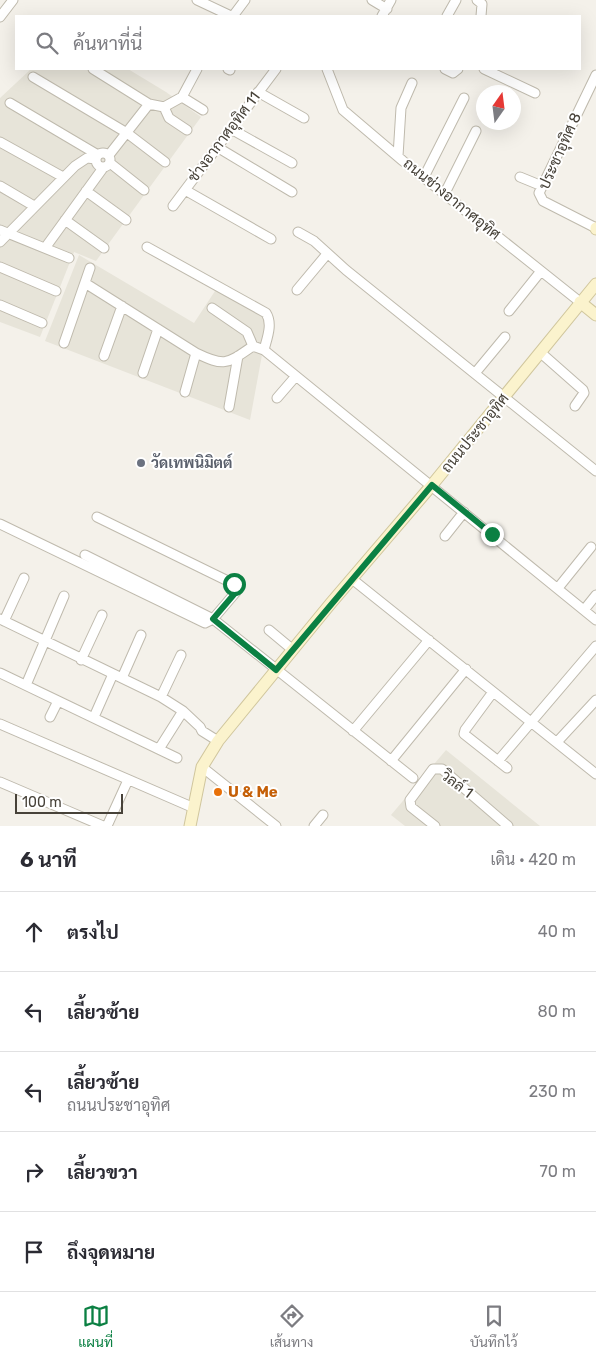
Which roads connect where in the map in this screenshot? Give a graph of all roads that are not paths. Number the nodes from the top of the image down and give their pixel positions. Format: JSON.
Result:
{"nodes":[{"id":1,"x":14,"y":0,"type":"edge"},
{"id":2,"x":197,"y":0,"type":"edge"},
{"id":3,"x":245,"y":0,"type":"edge"},
{"id":4,"x":372,"y":0,"type":"edge"},
{"id":5,"x":391,"y":0,"type":"edge"},
{"id":6,"x":456,"y":0,"type":"edge"},
{"id":7,"x":476,"y":0,"type":"edge"},
{"id":8,"x":384,"y":12,"type":"edge"},
{"id":9,"x":227,"y":15,"type":"edge"},
{"id":10,"x":230,"y":15,"type":"edge"},
{"id":11,"x":448,"y":15,"type":"edge"},
{"id":12,"x":481,"y":15,"type":"edge"},
{"id":13,"x":0,"y":17,"type":"edge"},
{"id":14,"x":95,"y":70,"type":"edge"},
{"id":15,"x":196,"y":70,"type":"edge"},
{"id":16,"x":275,"y":70,"type":"edge"},
{"id":17,"x":327,"y":70,"type":"edge"},
{"id":18,"x":486,"y":70,"type":"edge"},
{"id":19,"x":596,"y":75,"type":"edge"},
{"id":20,"x":32,"y":77,"type":"dead end"},
{"id":21,"x":412,"y":83,"type":"dead end"},
{"id":22,"x":258,"y":92,"type":"junction"},
{"id":23,"x":535,"y":93,"type":"dead end"},
{"id":24,"x":182,"y":97,"type":"junction"},
{"id":25,"x":464,"y":98,"type":"dead end"},
{"id":26,"x":10,"y":103,"type":"dead end"},
{"id":27,"x":149,"y":104,"type":"junction"},
{"id":28,"x":164,"y":107,"type":"junction"},
{"id":29,"x":203,"y":110,"type":"dead end"},
{"id":30,"x":304,"y":118,"type":"dead end"},
{"id":31,"x":231,"y":129,"type":"junction"},
{"id":32,"x":187,"y":130,"type":"dead end"},
{"id":33,"x":476,"y":131,"type":"dead end"},
{"id":34,"x":127,"y":133,"type":"junction"},
{"id":35,"x":0,"y":142,"type":"edge"},
{"id":36,"x":217,"y":148,"type":"junction"},
{"id":37,"x":398,"y":156,"type":"junction"},
{"id":38,"x":97,"y":157,"type":"junction"},
{"id":39,"x":108,"y":162,"type":"junction"},
{"id":40,"x":165,"y":162,"type":"dead end"},
{"id":41,"x":292,"y":163,"type":"dead end"},
{"id":42,"x":63,"y":177,"type":"junction"},
{"id":43,"x":424,"y":177,"type":"junction"},
{"id":44,"x":520,"y":177,"type":"dead end"},
{"id":45,"x":0,"y":186,"type":"edge"},
{"id":46,"x":542,"y":186,"type":"junction"},
{"id":47,"x":144,"y":190,"type":"dead end"},
{"id":48,"x":185,"y":190,"type":"junction"},
{"id":49,"x":86,"y":191,"type":"junction"},
{"id":50,"x":292,"y":192,"type":"dead end"},
{"id":51,"x":445,"y":193,"type":"junction"},
{"id":52,"x":34,"y":206,"type":"junction"},
{"id":53,"x":173,"y":206,"type":"dead end"},
{"id":54,"x":65,"y":220,"type":"junction"},
{"id":55,"x":126,"y":220,"type":"dead end"},
{"id":56,"x":596,"y":228,"type":"edge"},
{"id":57,"x":3,"y":231,"type":"edge"},
{"id":58,"x":298,"y":232,"type":"dead end"},
{"id":59,"x":271,"y":239,"type":"dead end"},
{"id":60,"x":0,"y":242,"type":"edge"},
{"id":61,"x":148,"y":247,"type":"dead end"},
{"id":62,"x":45,"y":248,"type":"junction"},
{"id":63,"x":104,"y":248,"type":"dead end"},
{"id":64,"x":327,"y":254,"type":"junction"},
{"id":65,"x":69,"y":258,"type":"dead end"},
{"id":66,"x":0,"y":268,"type":"edge"},
{"id":67,"x":90,"y":268,"type":"dead end"},
{"id":68,"x":541,"y":271,"type":"junction"},
{"id":69,"x":85,"y":283,"type":"junction"},
{"id":70,"x":596,"y":284,"type":"edge"},
{"id":71,"x":297,"y":290,"type":"dead end"},
{"id":72,"x":56,"y":291,"type":"dead end"},
{"id":73,"x":580,"y":302,"type":"junction"},
{"id":74,"x":0,"y":305,"type":"edge"},
{"id":75,"x":122,"y":306,"type":"junction"},
{"id":76,"x":212,"y":308,"type":"dead end"},
{"id":77,"x":509,"y":311,"type":"dead end"},
{"id":78,"x":596,"y":315,"type":"edge"},
{"id":79,"x":42,"y":322,"type":"dead end"},
{"id":80,"x":158,"y":329,"type":"junction"},
{"id":81,"x":505,"y":337,"type":"dead end"},
{"id":82,"x":64,"y":343,"type":"dead end"},
{"id":83,"x":253,"y":346,"type":"junction"},
{"id":84,"x":264,"y":350,"type":"junction"},
{"id":85,"x":196,"y":353,"type":"junction"},
{"id":86,"x":541,"y":353,"type":"junction"},
{"id":87,"x":104,"y":356,"type":"dead end"},
{"id":88,"x":238,"y":356,"type":"junction"},
{"id":89,"x":476,"y":372,"type":"junction"},
{"id":90,"x":143,"y":373,"type":"dead end"},
{"id":91,"x":296,"y":376,"type":"junction"},
{"id":92,"x":185,"y":392,"type":"dead end"},
{"id":93,"x":505,"y":395,"type":"junction"},
{"id":94,"x":277,"y":398,"type":"dead end"},
{"id":95,"x":575,"y":406,"type":"dead end"},
{"id":96,"x":228,"y":407,"type":"dead end"},
{"id":97,"x":596,"y":471,"type":"edge"},
{"id":98,"x":432,"y":485,"type":"junction"},
{"id":99,"x":464,"y":512,"type":"junction"},
{"id":100,"x":96,"y":517,"type":"dead end"},
{"id":101,"x":0,"y":524,"type":"edge"},
{"id":102,"x":445,"y":536,"type":"dead end"},
{"id":103,"x":591,"y":547,"type":"dead end"},
{"id":104,"x":85,"y":555,"type":"dead end"},
{"id":105,"x":24,"y":578,"type":"dead end"},
{"id":106,"x":352,"y":579,"type":"junction"},
{"id":107,"x":558,"y":588,"type":"junction"},
{"id":108,"x":596,"y":595,"type":"edge"},
{"id":109,"x":64,"y":596,"type":"dead end"},
{"id":110,"x":584,"y":610,"type":"junction"},
{"id":111,"x":102,"y":615,"type":"dead end"},
{"id":112,"x":213,"y":619,"type":"junction"},
{"id":113,"x":2,"y":620,"type":"edge"},
{"id":114,"x":596,"y":620,"type":"edge"},
{"id":115,"x":269,"y":630,"type":"dead end"},
{"id":116,"x":141,"y":636,"type":"dead end"},
{"id":117,"x":429,"y":640,"type":"junction"},
{"id":118,"x":44,"y":642,"type":"junction"},
{"id":119,"x":596,"y":646,"type":"edge"},
{"id":120,"x":293,"y":650,"type":"junction"},
{"id":121,"x":181,"y":655,"type":"dead end"},
{"id":122,"x":81,"y":660,"type":"junction"},
{"id":123,"x":276,"y":670,"type":"junction"},
{"id":124,"x":466,"y":670,"type":"junction"},
{"id":125,"x":0,"y":673,"type":"edge"},
{"id":126,"x":113,"y":674,"type":"junction"},
{"id":127,"x":122,"y":678,"type":"junction"},
{"id":128,"x":26,"y":684,"type":"junction"},
{"id":129,"x":493,"y":692,"type":"junction"},
{"id":130,"x":161,"y":697,"type":"junction"},
{"id":131,"x":596,"y":700,"type":"edge"},
{"id":132,"x":58,"y":701,"type":"junction"},
{"id":133,"x":183,"y":712,"type":"junction"},
{"id":134,"x":50,"y":717,"type":"dead end"},
{"id":135,"x":94,"y":717,"type":"junction"},
{"id":136,"x":531,"y":720,"type":"junction"},
{"id":137,"x":0,"y":724,"type":"edge"},
{"id":138,"x":353,"y":731,"type":"junction"},
{"id":139,"x":215,"y":739,"type":"junction"},
{"id":140,"x":557,"y":742,"type":"junction"},
{"id":141,"x":159,"y":749,"type":"junction"},
{"id":142,"x":177,"y":758,"type":"dead end"},
{"id":143,"x":391,"y":761,"type":"junction"},
{"id":144,"x":498,"y":761,"type":"junction"},
{"id":145,"x":202,"y":767,"type":"junction"},
{"id":146,"x":507,"y":768,"type":"dead end"},
{"id":147,"x":596,"y":774,"type":"edge"},
{"id":148,"x":413,"y":778,"type":"dead end"},
{"id":149,"x":128,"y":780,"type":"junction"},
{"id":150,"x":0,"y":782,"type":"edge"},
{"id":151,"x":194,"y":808,"type":"junction"},
{"id":152,"x":323,"y":814,"type":"dead end"},
{"id":153,"x":105,"y":826,"type":"edge"},
{"id":154,"x":190,"y":826,"type":"edge"},
{"id":155,"x":276,"y":826,"type":"edge"},
{"id":156,"x":314,"y":826,"type":"edge"},
{"id":157,"x":435,"y":826,"type":"edge"},
{"id":158,"x":508,"y":826,"type":"edge"}],
"edges":[{"from":1,"to":13,"type":"street"},
{"from":2,"to":9,"type":"street"},
{"from":3,"to":10,"type":"street"},
{"from":4,"to":8,"type":"street"},
{"from":5,"to":8,"type":"street"},
{"from":6,"to":11,"type":"street"},
{"from":7,"to":12,"type":"street"},
{"from":14,"to":27,"type":"street"},
{"from":15,"to":24,"type":"street"},
{"from":16,"to":22,"type":"street","name":"ช่างอากาศอุทิศ 11"},
{"from":17,"to":37,"type":"street","name":"ถนนช่างอากาศอุทิศ"},
{"from":18,"to":23,"type":"street"},
{"from":19,"to":46,"type":"street","name":"ประชาอุทิศ 8"},
{"from":20,"to":34,"type":"street"},
{"from":21,"to":37,"type":"street"},
{"from":22,"to":30,"type":"street"},
{"from":22,"to":31,"type":"street","name":"ช่างอากาศอุทิศ 11"},
{"from":24,"to":28,"type":"street"},
{"from":24,"to":29,"type":"street"},
{"from":25,"to":43,"type":"street"},
{"from":26,"to":38,"type":"street"},
{"from":27,"to":28,"type":"street"},
{"from":27,"to":34,"type":"street"},
{"from":28,"to":32,"type":"street"},
{"from":31,"to":36,"type":"street","name":"ช่างอากาศอุทิศ 11"},
{"from":31,"to":41,"type":"street"},
{"from":33,"to":51,"type":"street"},
{"from":34,"to":39,"type":"street"},
{"from":34,"to":40,"type":"street"},
{"from":35,"to":42,"type":"street"},
{"from":36,"to":48,"type":"street","name":"ช่างอากาศอุทิศ 11"},
{"from":36,"to":50,"type":"street"},
{"from":37,"to":43,"type":"street","name":"ถนนช่างอากาศอุทิศ"},
{"from":38,"to":39,"type":"street"},
{"from":38,"to":39,"type":"street"},
{"from":38,"to":42,"type":"street"},
{"from":39,"to":47,"type":"street"},
{"from":39,"to":49,"type":"street"},
{"from":42,"to":52,"type":"street"},
{"from":43,"to":51,"type":"street","name":"ถนนช่างอากาศอุทิศ"},
{"from":44,"to":46,"type":"street"},
{"from":45,"to":52,"type":"street"},
{"from":46,"to":56,"type":"street","name":"ประชาอุทิศ 8"},
{"from":48,"to":53,"type":"street","name":"ช่างอากาศอุทิศ 11"},
{"from":48,"to":59,"type":"street"},
{"from":49,"to":54,"type":"street"},
{"from":49,"to":55,"type":"street"},
{"from":51,"to":68,"type":"street","name":"ถนนช่างอากาศอุทิศ"},
{"from":52,"to":57,"type":"street"},
{"from":54,"to":62,"type":"street"},
{"from":54,"to":63,"type":"street"},
{"from":57,"to":60,"type":"street"},
{"from":57,"to":62,"type":"street"},
{"from":58,"to":64,"type":"street"},
{"from":61,"to":84,"type":"street"},
{"from":62,"to":65,"type":"street"},
{"from":64,"to":71,"type":"street"},
{"from":64,"to":89,"type":"street"},
{"from":66,"to":72,"type":"street"},
{"from":67,"to":69,"type":"street"},
{"from":68,"to":73,"type":"street","name":"ถนนช่างอากาศอุทิศ"},
{"from":68,"to":77,"type":"street"},
{"from":69,"to":75,"type":"street"},
{"from":69,"to":82,"type":"street"},
{"from":70,"to":73,"type":"street","name":"ถนนประชาอุทิศ"},
{"from":73,"to":78,"type":"street","name":"ถนนช่างอากาศอุทิศ"},
{"from":73,"to":86,"type":"street","name":"ถนนประชาอุทิศ"},
{"from":74,"to":79,"type":"street"},
{"from":75,"to":80,"type":"street"},
{"from":75,"to":87,"type":"street"},
{"from":76,"to":83,"type":"street"},
{"from":80,"to":85,"type":"street"},
{"from":80,"to":90,"type":"street"},
{"from":81,"to":89,"type":"street"},
{"from":83,"to":84,"type":"street"},
{"from":83,"to":88,"type":"street"},
{"from":84,"to":91,"type":"street"},
{"from":85,"to":88,"type":"street"},
{"from":85,"to":92,"type":"street"},
{"from":86,"to":93,"type":"street","name":"ถนนประชาอุทิศ"},
{"from":86,"to":95,"type":"street"},
{"from":88,"to":96,"type":"street"},
{"from":89,"to":93,"type":"street"},
{"from":91,"to":94,"type":"street"},
{"from":91,"to":98,"type":"street"},
{"from":93,"to":97,"type":"street"},
{"from":93,"to":98,"type":"street","name":"ถนนประชาอุทิศ"},
{"from":98,"to":99,"type":"street"},
{"from":98,"to":106,"type":"street","name":"ถนนประชาอุทิศ"},
{"from":99,"to":102,"type":"street"},
{"from":99,"to":107,"type":"street"},
{"from":100,"to":112,"type":"street"},
{"from":101,"to":112,"type":"street"},
{"from":103,"to":107,"type":"street"},
{"from":104,"to":112,"type":"street"},
{"from":105,"to":113,"type":"street"},
{"from":106,"to":117,"type":"street"},
{"from":106,"to":120,"type":"street","name":"ถนนประชาอุทิศ"},
{"from":107,"to":110,"type":"street"},
{"from":108,"to":110,"type":"street"},
{"from":109,"to":118,"type":"street"},
{"from":110,"to":114,"type":"street"},
{"from":111,"to":122,"type":"street"},
{"from":112,"to":123,"type":"street"},
{"from":113,"to":118,"type":"street"},
{"from":115,"to":120,"type":"street"},
{"from":116,"to":127,"type":"street"},
{"from":117,"to":124,"type":"street"},
{"from":117,"to":138,"type":"street"},
{"from":118,"to":122,"type":"street"},
{"from":118,"to":128,"type":"street"},
{"from":119,"to":136,"type":"street"},
{"from":120,"to":123,"type":"street","name":"ถนนประชาอุทิศ"},
{"from":121,"to":130,"type":"street"},
{"from":122,"to":126,"type":"street"},
{"from":123,"to":138,"type":"street"},
{"from":123,"to":139,"type":"street","name":"ถนนประชาอุทิศ"},
{"from":124,"to":129,"type":"street"},
{"from":124,"to":143,"type":"street"},
{"from":125,"to":128,"type":"street"},
{"from":126,"to":127,"type":"street"},
{"from":126,"to":135,"type":"street"},
{"from":127,"to":130,"type":"street"},
{"from":128,"to":132,"type":"street"},
{"from":129,"to":136,"type":"street"},
{"from":129,"to":144,"type":"street"},
{"from":130,"to":133,"type":"street"},
{"from":131,"to":140,"type":"street"},
{"from":132,"to":134,"type":"street"},
{"from":132,"to":135,"type":"street"},
{"from":133,"to":139,"type":"street"},
{"from":133,"to":141,"type":"street"},
{"from":135,"to":141,"type":"street"},
{"from":136,"to":140,"type":"street"},
{"from":136,"to":144,"type":"street"},
{"from":137,"to":149,"type":"street"},
{"from":138,"to":143,"type":"street"},
{"from":139,"to":145,"type":"street","name":"ถนนประชาอุทิศ"},
{"from":140,"to":147,"type":"street"},
{"from":141,"to":142,"type":"street"},
{"from":143,"to":148,"type":"street"},
{"from":144,"to":146,"type":"street"},
{"from":145,"to":151,"type":"street","name":"ถนนประชาอุทิศ"},
{"from":145,"to":155,"type":"street"},
{"from":149,"to":151,"type":"street"},
{"from":149,"to":153,"type":"street"},
{"from":150,"to":153,"type":"street"},
{"from":151,"to":154,"type":"street","name":"ถนนประชาอุทิศ"},
{"from":152,"to":156,"type":"street"},
{"from":157,"to":158,"type":"street","name":"วิลล์ 1"}]}
